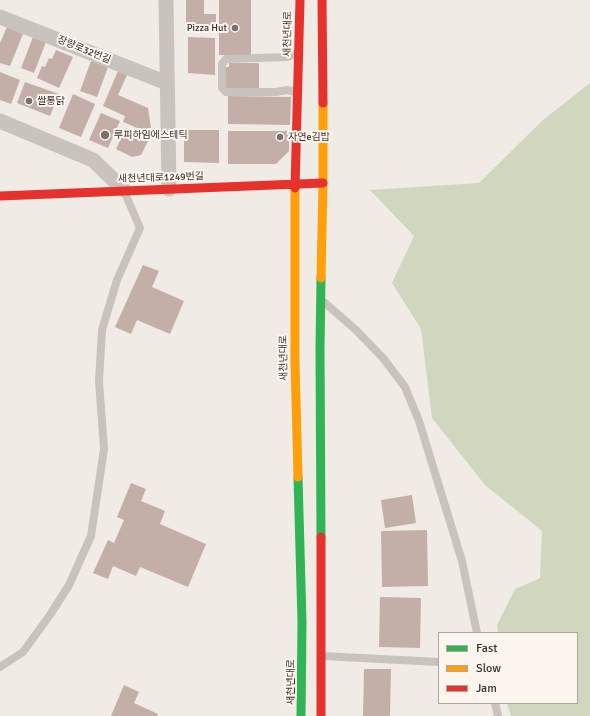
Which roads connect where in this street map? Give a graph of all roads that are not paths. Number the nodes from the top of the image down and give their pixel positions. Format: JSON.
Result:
{"nodes":[{"id":1,"x":166,"y":0,"type":"edge"},
{"id":2,"x":300,"y":0,"type":"edge"},
{"id":3,"x":322,"y":0,"type":"edge"},
{"id":4,"x":0,"y":17,"type":"edge"},
{"id":5,"x":298,"y":51,"type":"junction"},
{"id":6,"x":167,"y":84,"type":"junction"},
{"id":7,"x":298,"y":92,"type":"junction"},
{"id":8,"x":0,"y":121,"type":"edge"},
{"id":9,"x":323,"y":183,"type":"junction"},
{"id":10,"x":295,"y":184,"type":"junction"},
{"id":11,"x":169,"y":189,"type":"junction"},
{"id":12,"x":124,"y":190,"type":"junction"},
{"id":13,"x":0,"y":196,"type":"edge"},
{"id":14,"x":320,"y":300,"type":"junction"},
{"id":15,"x":477,"y":632,"type":"edge"},
{"id":16,"x":321,"y":656,"type":"junction"},
{"id":17,"x":438,"y":662,"type":"edge"},
{"id":18,"x":0,"y":667,"type":"edge"},
{"id":19,"x":495,"y":704,"type":"edge"},
{"id":20,"x":302,"y":716,"type":"edge"},
{"id":21,"x":321,"y":716,"type":"edge"},
{"id":22,"x":498,"y":716,"type":"edge"}],
"edges":[{"from":1,"to":6,"type":"street"},
{"from":2,"to":5,"type":"main road","name":"새천년대로"},
{"from":3,"to":9,"type":"main road"},
{"from":4,"to":6,"type":"street","name":"장량로32번길"},
{"from":5,"to":7,"type":"main road","name":"새천년대로"},
{"from":5,"to":7,"type":"lane"},
{"from":6,"to":11,"type":"street"},
{"from":7,"to":10,"type":"main road","name":"새천년대로"},
{"from":8,"to":12,"type":"street"},
{"from":9,"to":10,"type":"main road","name":"새천년대로1249번길"},
{"from":9,"to":14,"type":"main road"},
{"from":10,"to":11,"type":"main road","name":"새천년대로1249번길"},
{"from":10,"to":20,"type":"main road","name":"새천년대로"},
{"from":11,"to":12,"type":"main road","name":"새천년대로1249번길"},
{"from":12,"to":13,"type":"main road","name":"새천년대로1249번길"},
{"from":12,"to":18,"type":"lane"},
{"from":14,"to":15,"type":"lane"},
{"from":14,"to":16,"type":"main road"},
{"from":16,"to":17,"type":"lane"},
{"from":16,"to":21,"type":"main road"},
{"from":19,"to":22,"type":"lane"}]}
